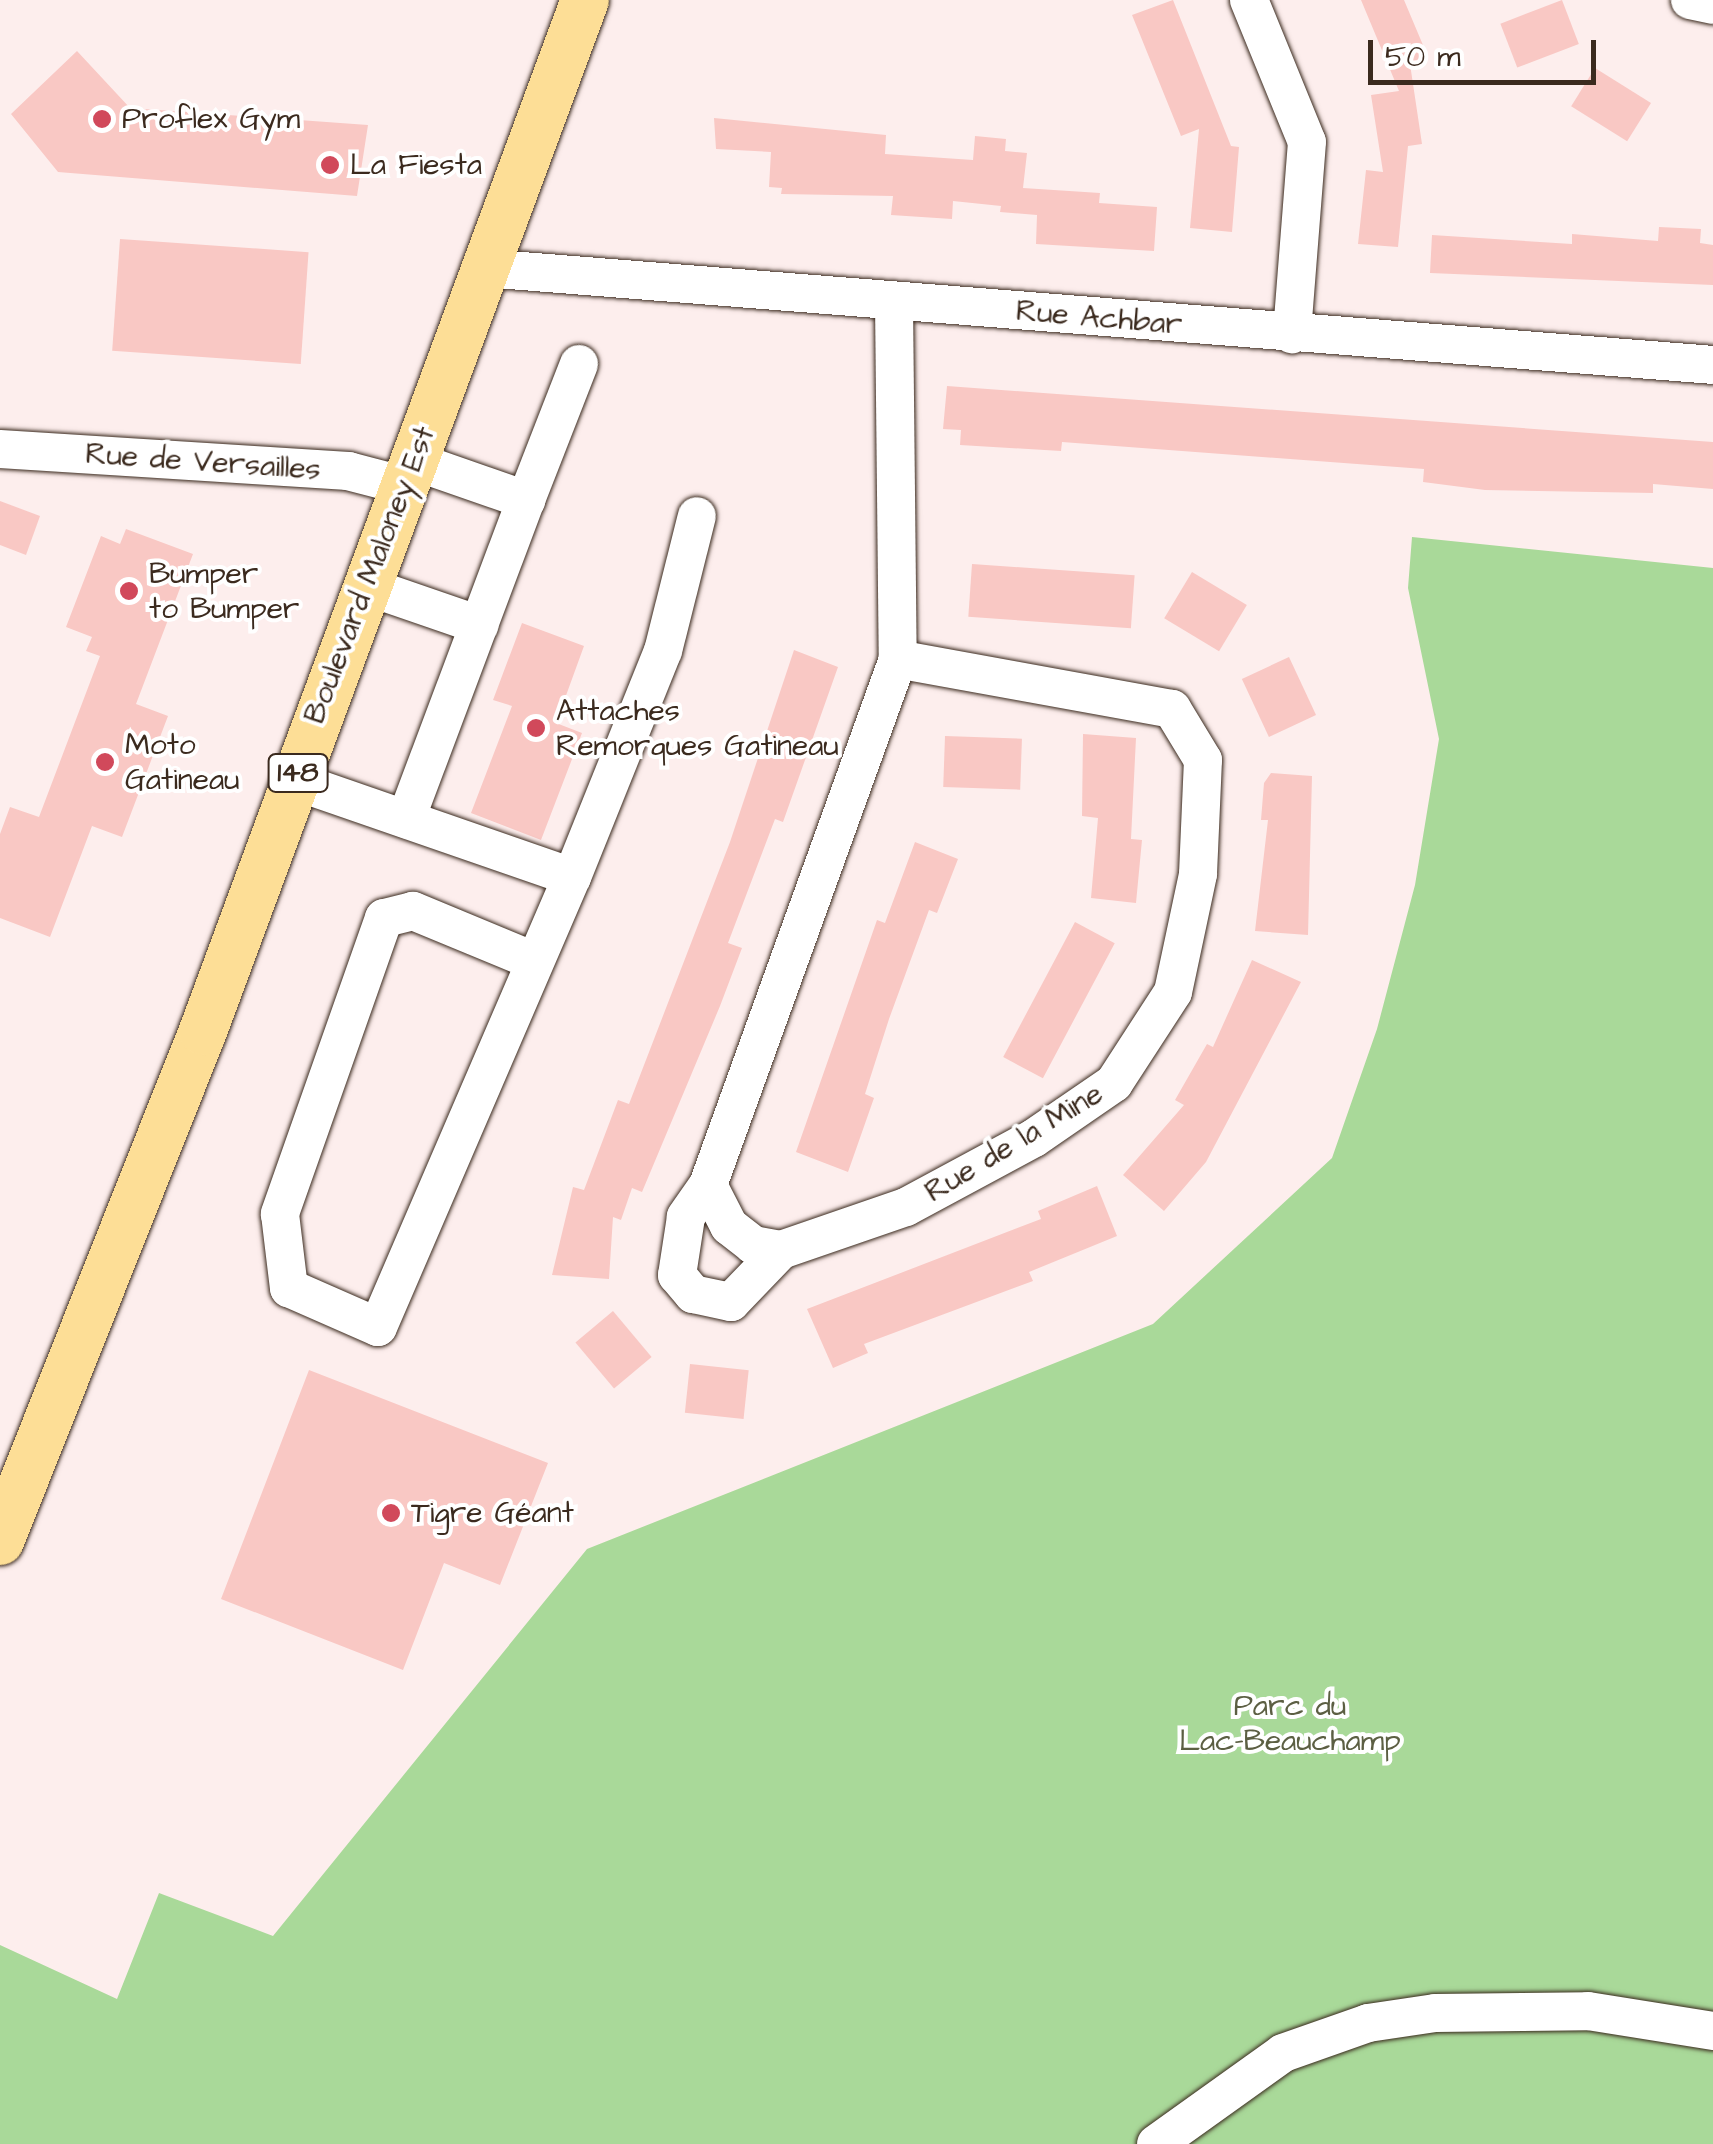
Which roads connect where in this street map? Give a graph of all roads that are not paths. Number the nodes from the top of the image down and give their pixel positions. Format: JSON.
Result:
{"nodes":[{"id":1,"x":585,"y":0,"type":"edge"},
{"id":2,"x":1249,"y":0,"type":"edge"},
{"id":3,"x":1690,"y":0,"type":"edge"},
{"id":4,"x":1713,"y":5,"type":"edge"},
{"id":5,"x":484,"y":268,"type":"junction"},
{"id":6,"x":894,"y":302,"type":"junction"},
{"id":7,"x":1292,"y":334,"type":"junction"},
{"id":8,"x":579,"y":364,"type":"dead end"},
{"id":9,"x":1713,"y":366,"type":"edge"},
{"id":10,"x":0,"y":449,"type":"edge"},
{"id":11,"x":409,"y":473,"type":"junction"},
{"id":12,"x":526,"y":500,"type":"junction"},
{"id":13,"x":697,"y":516,"type":"dead end"},
{"id":14,"x":366,"y":586,"type":"junction"},
{"id":15,"x":479,"y":625,"type":"junction"},
{"id":16,"x":898,"y":660,"type":"junction"},
{"id":17,"x":295,"y":781,"type":"junction"},
{"id":18,"x":406,"y":819,"type":"junction"},
{"id":19,"x":572,"y":876,"type":"junction"},
{"id":20,"x":534,"y":961,"type":"junction"},
{"id":21,"x":708,"y":1185,"type":"junction"},
{"id":22,"x":781,"y":1250,"type":"junction"},
{"id":23,"x":0,"y":1541,"type":"edge"},
{"id":24,"x":1713,"y":2030,"type":"edge"},
{"id":25,"x":1156,"y":2144,"type":"edge"}],
"edges":[{"from":1,"to":5,"type":"main road","name":"Boulevard Maloney Est","number":"148"},
{"from":2,"to":7,"type":"street"},
{"from":3,"to":4,"type":"street"},
{"from":5,"to":6,"type":"street","name":"Rue Achbar"},
{"from":5,"to":11,"type":"main road","name":"Boulevard Maloney Est","number":"148"},
{"from":6,"to":7,"type":"street","name":"Rue Achbar"},
{"from":6,"to":16,"type":"street","name":"Rue de la Mine"},
{"from":7,"to":9,"type":"street","name":"Rue Achbar"},
{"from":8,"to":12,"type":"street"},
{"from":10,"to":11,"type":"street","name":"Rue de Versailles"},
{"from":11,"to":12,"type":"street","name":"Rue de Versailles"},
{"from":11,"to":14,"type":"main road","name":"Boulevard Maloney Est","number":"148"},
{"from":12,"to":15,"type":"street"},
{"from":13,"to":19,"type":"street"},
{"from":14,"to":15,"type":"street"},
{"from":14,"to":17,"type":"main road","name":"Boulevard Maloney Est","number":"148"},
{"from":15,"to":18,"type":"street"},
{"from":16,"to":21,"type":"street","name":"Rue de la Mine"},
{"from":16,"to":22,"type":"street","name":"Rue de la Mine"},
{"from":17,"to":18,"type":"street"},
{"from":17,"to":23,"type":"main road","name":"Boulevard Maloney Est","number":"148"},
{"from":18,"to":19,"type":"street"},
{"from":19,"to":20,"type":"street"},
{"from":20,"to":20,"type":"street"},
{"from":21,"to":22,"type":"street"},
{"from":21,"to":22,"type":"street","name":"Rue de la Mine"},
{"from":24,"to":25,"type":"street"}]}
